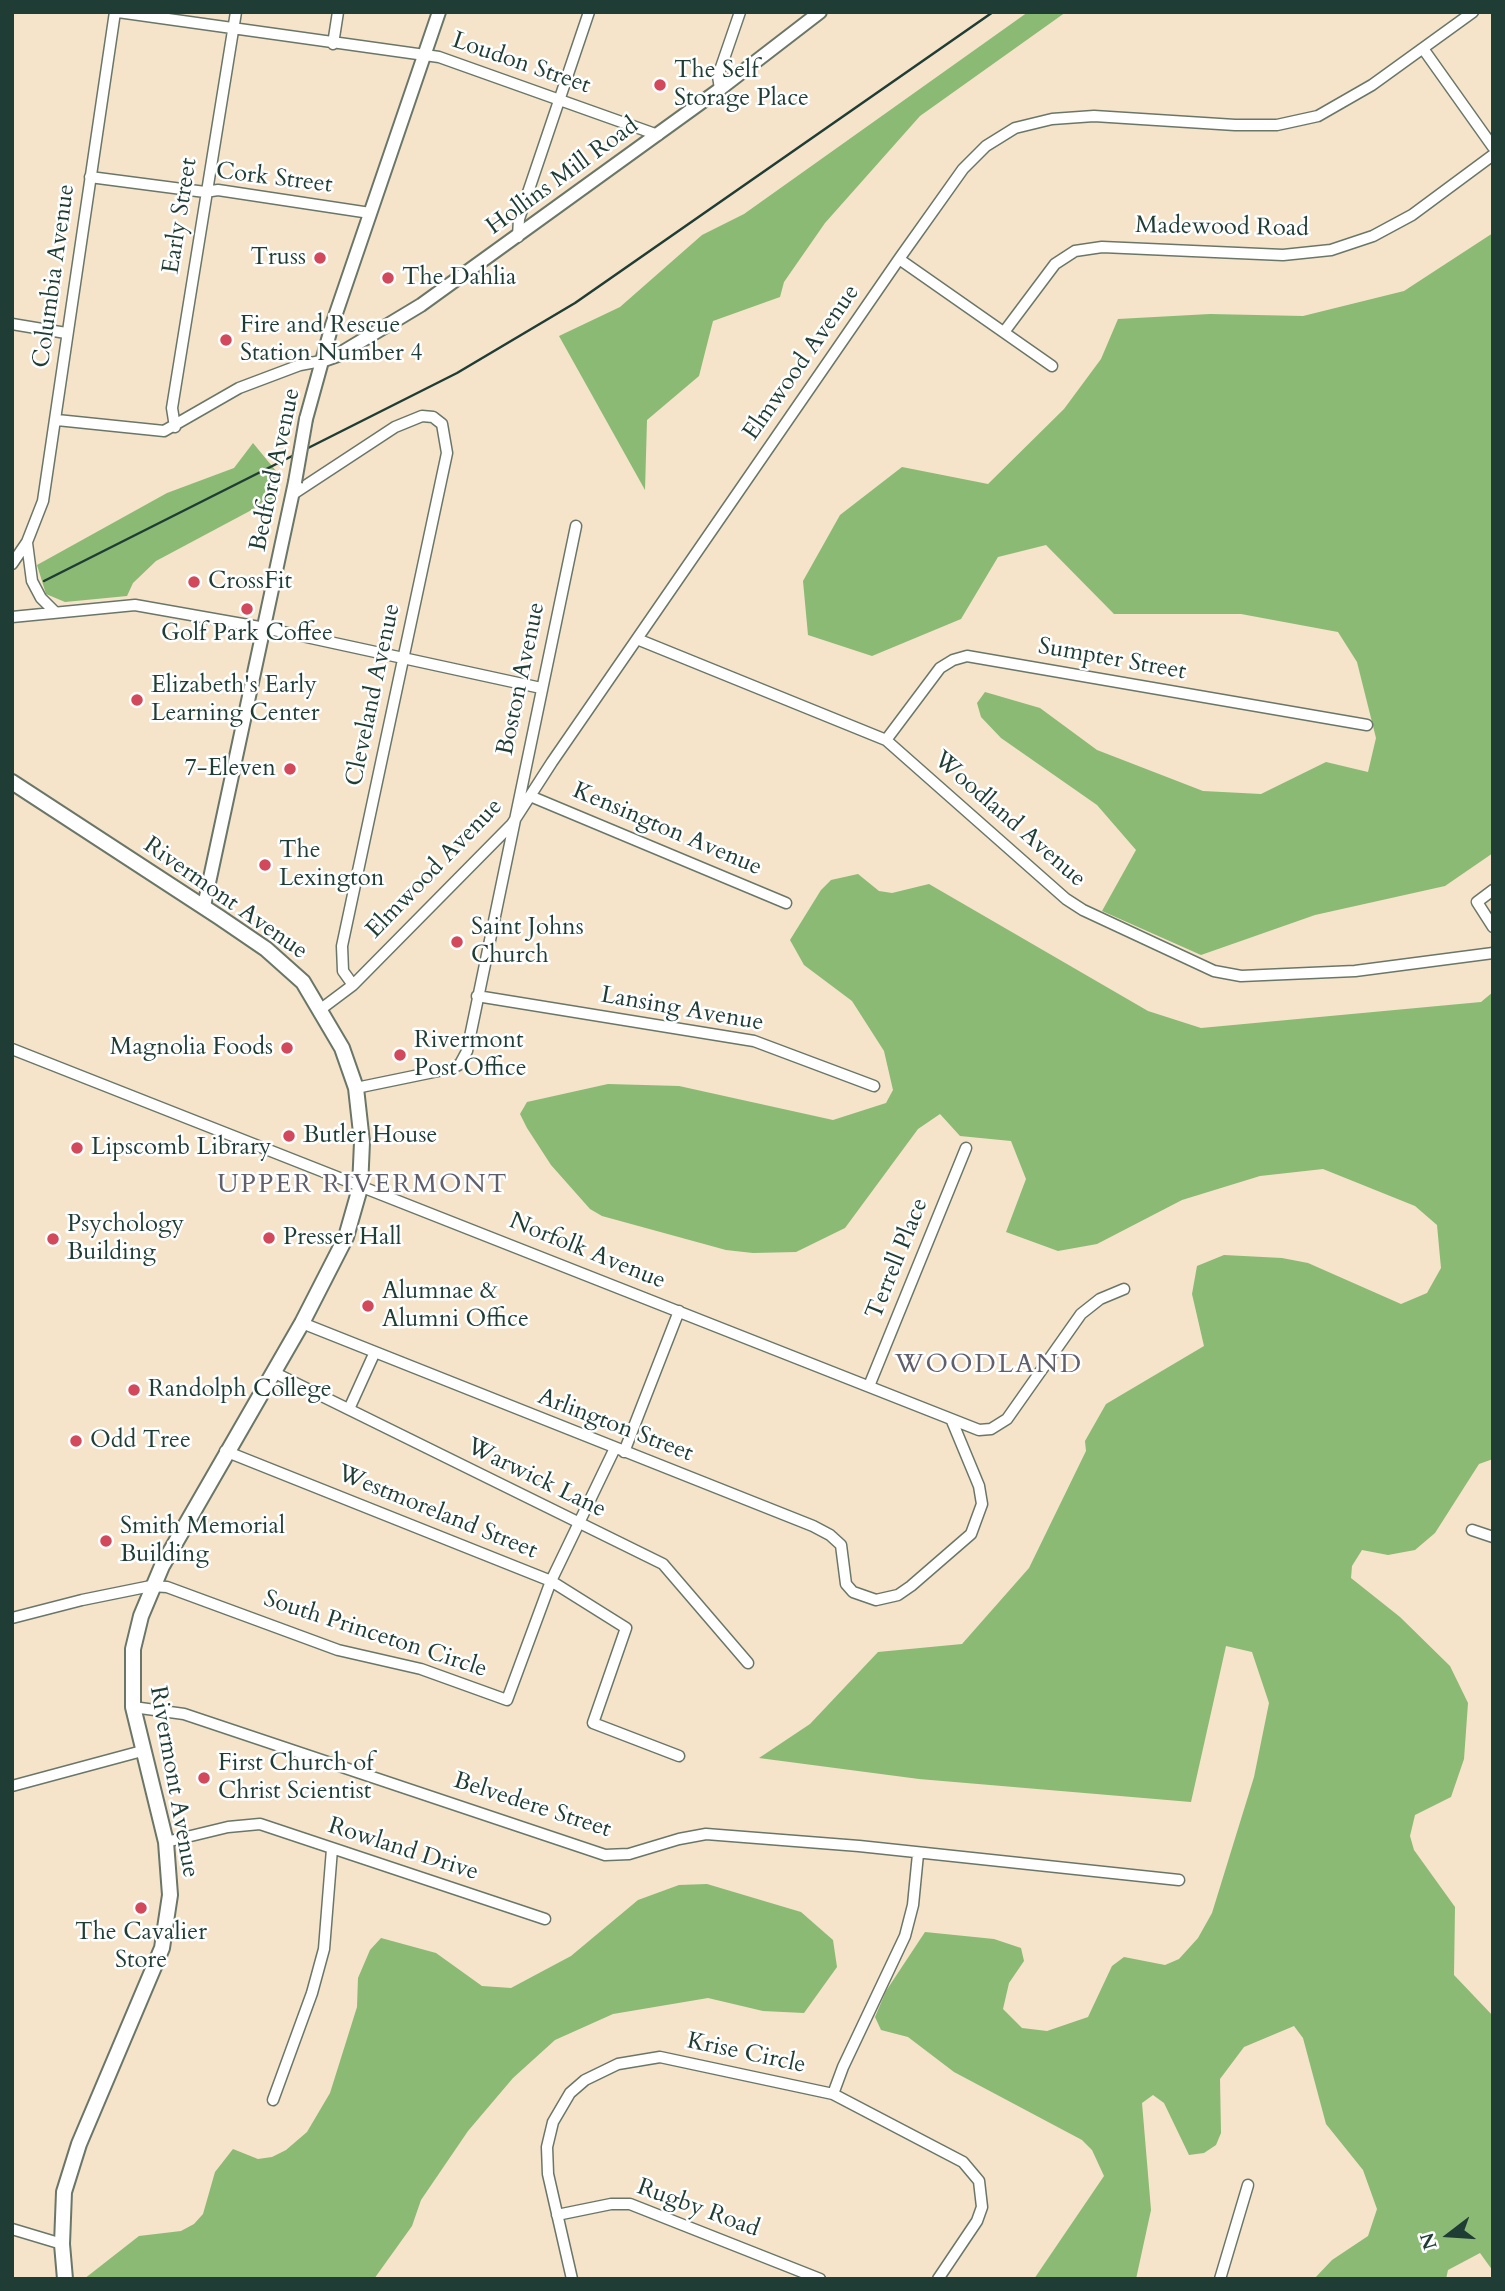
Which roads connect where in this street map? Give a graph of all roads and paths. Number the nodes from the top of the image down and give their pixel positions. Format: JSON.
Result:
{"nodes":[{"id":1,"x":117,"y":12,"type":"edge"},
{"id":2,"x":236,"y":12,"type":"edge"},
{"id":3,"x":338,"y":12,"type":"edge"},
{"id":4,"x":439,"y":12,"type":"edge"},
{"id":5,"x":589,"y":12,"type":"edge"},
{"id":6,"x":740,"y":12,"type":"edge"},
{"id":7,"x":820,"y":12,"type":"edge"},
{"id":8,"x":1473,"y":12,"type":"edge"},
{"id":9,"x":233,"y":28,"type":"junction"},
{"id":10,"x":333,"y":44,"type":"junction"},
{"id":11,"x":1424,"y":50,"type":"junction"},
{"id":12,"x":424,"y":57,"type":"junction"},
{"id":13,"x":720,"y":89,"type":"junction"},
{"id":14,"x":558,"y":98,"type":"junction"},
{"id":15,"x":658,"y":135,"type":"junction"},
{"id":16,"x":1493,"y":146,"type":"edge"},
{"id":17,"x":1493,"y":155,"type":"edge"},
{"id":18,"x":90,"y":177,"type":"junction"},
{"id":19,"x":205,"y":192,"type":"junction"},
{"id":20,"x":370,"y":213,"type":"junction"},
{"id":21,"x":517,"y":237,"type":"junction"},
{"id":22,"x":899,"y":259,"type":"junction"},
{"id":23,"x":12,"y":324,"type":"edge"},
{"id":24,"x":1004,"y":332,"type":"junction"},
{"id":25,"x":66,"y":333,"type":"junction"},
{"id":26,"x":321,"y":361,"type":"junction"},
{"id":27,"x":1052,"y":366,"type":"dead end"},
{"id":28,"x":57,"y":420,"type":"junction"},
{"id":29,"x":175,"y":427,"type":"junction"},
{"id":30,"x":294,"y":488,"type":"junction"},
{"id":31,"x":576,"y":526,"type":"dead end"},
{"id":32,"x":27,"y":542,"type":"junction"},
{"id":33,"x":12,"y":564,"type":"edge"},
{"id":34,"x":54,"y":611,"type":"junction"},
{"id":35,"x":12,"y":617,"type":"edge"},
{"id":36,"x":265,"y":628,"type":"junction"},
{"id":37,"x":636,"y":639,"type":"junction"},
{"id":38,"x":403,"y":659,"type":"junction"},
{"id":39,"x":541,"y":688,"type":"junction"},
{"id":40,"x":1367,"y":725,"type":"dead end"},
{"id":41,"x":886,"y":740,"type":"junction"},
{"id":42,"x":12,"y":782,"type":"edge"},
{"id":43,"x":530,"y":796,"type":"junction"},
{"id":44,"x":512,"y":824,"type":"junction"},
{"id":45,"x":1493,"y":890,"type":"edge"},
{"id":46,"x":786,"y":903,"type":"dead end"},
{"id":47,"x":204,"y":906,"type":"junction"},
{"id":48,"x":1493,"y":927,"type":"edge"},
{"id":49,"x":1493,"y":954,"type":"edge"},
{"id":50,"x":354,"y":985,"type":"junction"},
{"id":51,"x":477,"y":996,"type":"junction"},
{"id":52,"x":321,"y":1009,"type":"junction"},
{"id":53,"x":12,"y":1049,"type":"edge"},
{"id":54,"x":874,"y":1086,"type":"dead end"},
{"id":55,"x":356,"y":1088,"type":"junction"},
{"id":56,"x":966,"y":1148,"type":"dead end"},
{"id":57,"x":360,"y":1188,"type":"junction"},
{"id":58,"x":1124,"y":1289,"type":"dead end"},
{"id":59,"x":679,"y":1311,"type":"junction"},
{"id":60,"x":302,"y":1323,"type":"junction"},
{"id":61,"x":374,"y":1354,"type":"junction"},
{"id":62,"x":274,"y":1372,"type":"junction"},
{"id":63,"x":869,"y":1386,"type":"junction"},
{"id":64,"x":349,"y":1409,"type":"junction"},
{"id":65,"x":952,"y":1421,"type":"junction"},
{"id":66,"x":620,"y":1450,"type":"junction"},
{"id":67,"x":225,"y":1451,"type":"junction"},
{"id":68,"x":579,"y":1524,"type":"junction"},
{"id":69,"x":1472,"y":1530,"type":"dead end"},
{"id":70,"x":1493,"y":1536,"type":"edge"},
{"id":71,"x":551,"y":1581,"type":"junction"},
{"id":72,"x":151,"y":1586,"type":"junction"},
{"id":73,"x":12,"y":1618,"type":"edge"},
{"id":74,"x":748,"y":1663,"type":"dead end"},
{"id":75,"x":133,"y":1707,"type":"junction"},
{"id":76,"x":142,"y":1751,"type":"junction"},
{"id":77,"x":679,"y":1756,"type":"dead end"},
{"id":78,"x":12,"y":1786,"type":"edge"},
{"id":79,"x":166,"y":1842,"type":"junction"},
{"id":80,"x":332,"y":1849,"type":"junction"},
{"id":81,"x":918,"y":1854,"type":"junction"},
{"id":82,"x":1179,"y":1880,"type":"dead end"},
{"id":83,"x":545,"y":1919,"type":"dead end"},
{"id":84,"x":833,"y":2094,"type":"junction"},
{"id":85,"x":273,"y":2100,"type":"dead end"},
{"id":86,"x":1248,"y":2185,"type":"dead end"},
{"id":87,"x":557,"y":2215,"type":"junction"},
{"id":88,"x":12,"y":2229,"type":"edge"},
{"id":89,"x":62,"y":2244,"type":"junction"},
{"id":90,"x":65,"y":2279,"type":"edge"},
{"id":91,"x":572,"y":2279,"type":"edge"},
{"id":92,"x":821,"y":2279,"type":"edge"},
{"id":93,"x":938,"y":2279,"type":"edge"},
{"id":94,"x":1220,"y":2279,"type":"edge"}],
"edges":[{"from":1,"to":9,"type":"street","name":"Loudon Street"},
{"from":1,"to":18,"type":"street","name":"Columbia Avenue"},
{"from":2,"to":9,"type":"street","name":"Early Street"},
{"from":3,"to":10,"type":"street"},
{"from":4,"to":12,"type":"street","name":"Bedford Avenue"},
{"from":5,"to":14,"type":"street"},
{"from":6,"to":13,"type":"street"},
{"from":7,"to":13,"type":"street","name":"Hollins Mill Road"},
{"from":8,"to":11,"type":"street","name":"Elmwood Avenue"},
{"from":9,"to":10,"type":"street","name":"Loudon Street"},
{"from":9,"to":19,"type":"street","name":"Early Street"},
{"from":10,"to":12,"type":"street","name":"Loudon Street"},
{"from":11,"to":16,"type":"street"},
{"from":11,"to":22,"type":"street","name":"Elmwood Avenue"},
{"from":12,"to":14,"type":"street","name":"Loudon Street"},
{"from":12,"to":20,"type":"street","name":"Bedford Avenue"},
{"from":13,"to":15,"type":"street","name":"Hollins Mill Road"},
{"from":14,"to":15,"type":"street","name":"Loudon Street"},
{"from":14,"to":21,"type":"street"},
{"from":15,"to":21,"type":"street","name":"Hollins Mill Road"},
{"from":17,"to":24,"type":"street","name":"Madewood Road"},
{"from":18,"to":19,"type":"street","name":"Cork Street"},
{"from":18,"to":25,"type":"street","name":"Columbia Avenue"},
{"from":19,"to":20,"type":"street","name":"Cork Street"},
{"from":19,"to":29,"type":"street","name":"Early Street"},
{"from":20,"to":26,"type":"street","name":"Bedford Avenue"},
{"from":21,"to":26,"type":"street","name":"Hollins Mill Road"},
{"from":22,"to":24,"type":"street"},
{"from":22,"to":37,"type":"street","name":"Elmwood Avenue"},
{"from":23,"to":25,"type":"street"},
{"from":24,"to":27,"type":"street"},
{"from":25,"to":28,"type":"street","name":"Columbia Avenue"},
{"from":26,"to":29,"type":"street"},
{"from":26,"to":30,"type":"street","name":"Bedford Avenue","bridge":true},
{"from":28,"to":29,"type":"street"},
{"from":28,"to":32,"type":"street","name":"Columbia Avenue"},
{"from":30,"to":36,"type":"street","name":"Bedford Avenue"},
{"from":30,"to":38,"type":"street","name":"Cleveland Avenue"},
{"from":31,"to":39,"type":"street","name":"Boston Avenue"},
{"from":32,"to":33,"type":"street","name":"Columbia Avenue"},
{"from":32,"to":34,"type":"street","name":"Columbia Avenue"},
{"from":34,"to":35,"type":"street"},
{"from":34,"to":36,"type":"street"},
{"from":36,"to":38,"type":"street"},
{"from":36,"to":47,"type":"street","name":"Bedford Avenue"},
{"from":37,"to":41,"type":"street","name":"Woodland Avenue"},
{"from":37,"to":43,"type":"street","name":"Elmwood Avenue"},
{"from":38,"to":39,"type":"street"},
{"from":38,"to":50,"type":"street","name":"Cleveland Avenue"},
{"from":39,"to":44,"type":"street","name":"Boston Avenue"},
{"from":40,"to":41,"type":"street","name":"Sumpter Street"},
{"from":41,"to":49,"type":"street","name":"Woodland Avenue"},
{"from":42,"to":47,"type":"main road","name":"Rivermont Avenue"},
{"from":43,"to":44,"type":"street","name":"Elmwood Avenue"},
{"from":43,"to":46,"type":"street","name":"Kensington Avenue"},
{"from":44,"to":50,"type":"street","name":"Elmwood Avenue"},
{"from":44,"to":51,"type":"street","name":"Boston Avenue"},
{"from":45,"to":48,"type":"street"},
{"from":47,"to":52,"type":"main road","name":"Rivermont Avenue"},
{"from":50,"to":52,"type":"street","name":"Elmwood Avenue"},
{"from":51,"to":54,"type":"street","name":"Lansing Avenue"},
{"from":51,"to":55,"type":"street","name":"Boston Avenue"},
{"from":52,"to":55,"type":"main road","name":"Rivermont Avenue"},
{"from":53,"to":57,"type":"street","name":"Norfolk Avenue"},
{"from":55,"to":57,"type":"main road","name":"Rivermont Avenue"},
{"from":56,"to":63,"type":"street","name":"Terrell Place"},
{"from":57,"to":59,"type":"street","name":"Norfolk Avenue"},
{"from":57,"to":60,"type":"main road","name":"Rivermont Avenue"},
{"from":58,"to":65,"type":"street","name":"Norfolk Avenue"},
{"from":59,"to":63,"type":"street","name":"Norfolk Avenue"},
{"from":59,"to":66,"type":"street"},
{"from":60,"to":61,"type":"street","name":"Arlington Street"},
{"from":60,"to":62,"type":"main road","name":"Rivermont Avenue"},
{"from":61,"to":64,"type":"street"},
{"from":61,"to":66,"type":"street","name":"Arlington Street"},
{"from":62,"to":64,"type":"street","name":"Warwick Lane"},
{"from":62,"to":67,"type":"main road","name":"Rivermont Avenue"},
{"from":63,"to":65,"type":"street","name":"Norfolk Avenue"},
{"from":64,"to":68,"type":"street","name":"Warwick Lane"},
{"from":65,"to":66,"type":"street","name":"Arlington Street"},
{"from":66,"to":68,"type":"street"},
{"from":67,"to":71,"type":"street","name":"Westmoreland Street"},
{"from":67,"to":72,"type":"main road","name":"Rivermont Avenue"},
{"from":68,"to":71,"type":"street"},
{"from":68,"to":74,"type":"street","name":"Warwick Lane"},
{"from":69,"to":70,"type":"street"},
{"from":71,"to":72,"type":"street","name":"South Princeton Circle"},
{"from":71,"to":77,"type":"street","name":"Westmoreland Street"},
{"from":72,"to":73,"type":"street"},
{"from":72,"to":75,"type":"main road","name":"Rivermont Avenue"},
{"from":75,"to":76,"type":"main road","name":"Rivermont Avenue"},
{"from":75,"to":81,"type":"street","name":"Belvedere Street"},
{"from":76,"to":78,"type":"street"},
{"from":76,"to":79,"type":"main road","name":"Rivermont Avenue"},
{"from":79,"to":80,"type":"street","name":"Rowland Drive"},
{"from":79,"to":89,"type":"main road","name":"Rivermont Avenue"},
{"from":80,"to":83,"type":"street","name":"Rowland Drive"},
{"from":80,"to":85,"type":"street"},
{"from":81,"to":82,"type":"street","name":"Belvedere Street"},
{"from":81,"to":84,"type":"street"},
{"from":84,"to":87,"type":"street","name":"Krise Circle"},
{"from":84,"to":93,"type":"street","name":"Krise Circle"},
{"from":86,"to":94,"type":"street"},
{"from":87,"to":91,"type":"street","name":"Krise Circle"},
{"from":87,"to":92,"type":"street","name":"Rugby Road"},
{"from":88,"to":89,"type":"street"},
{"from":89,"to":90,"type":"main road","name":"Rivermont Avenue"}]}
